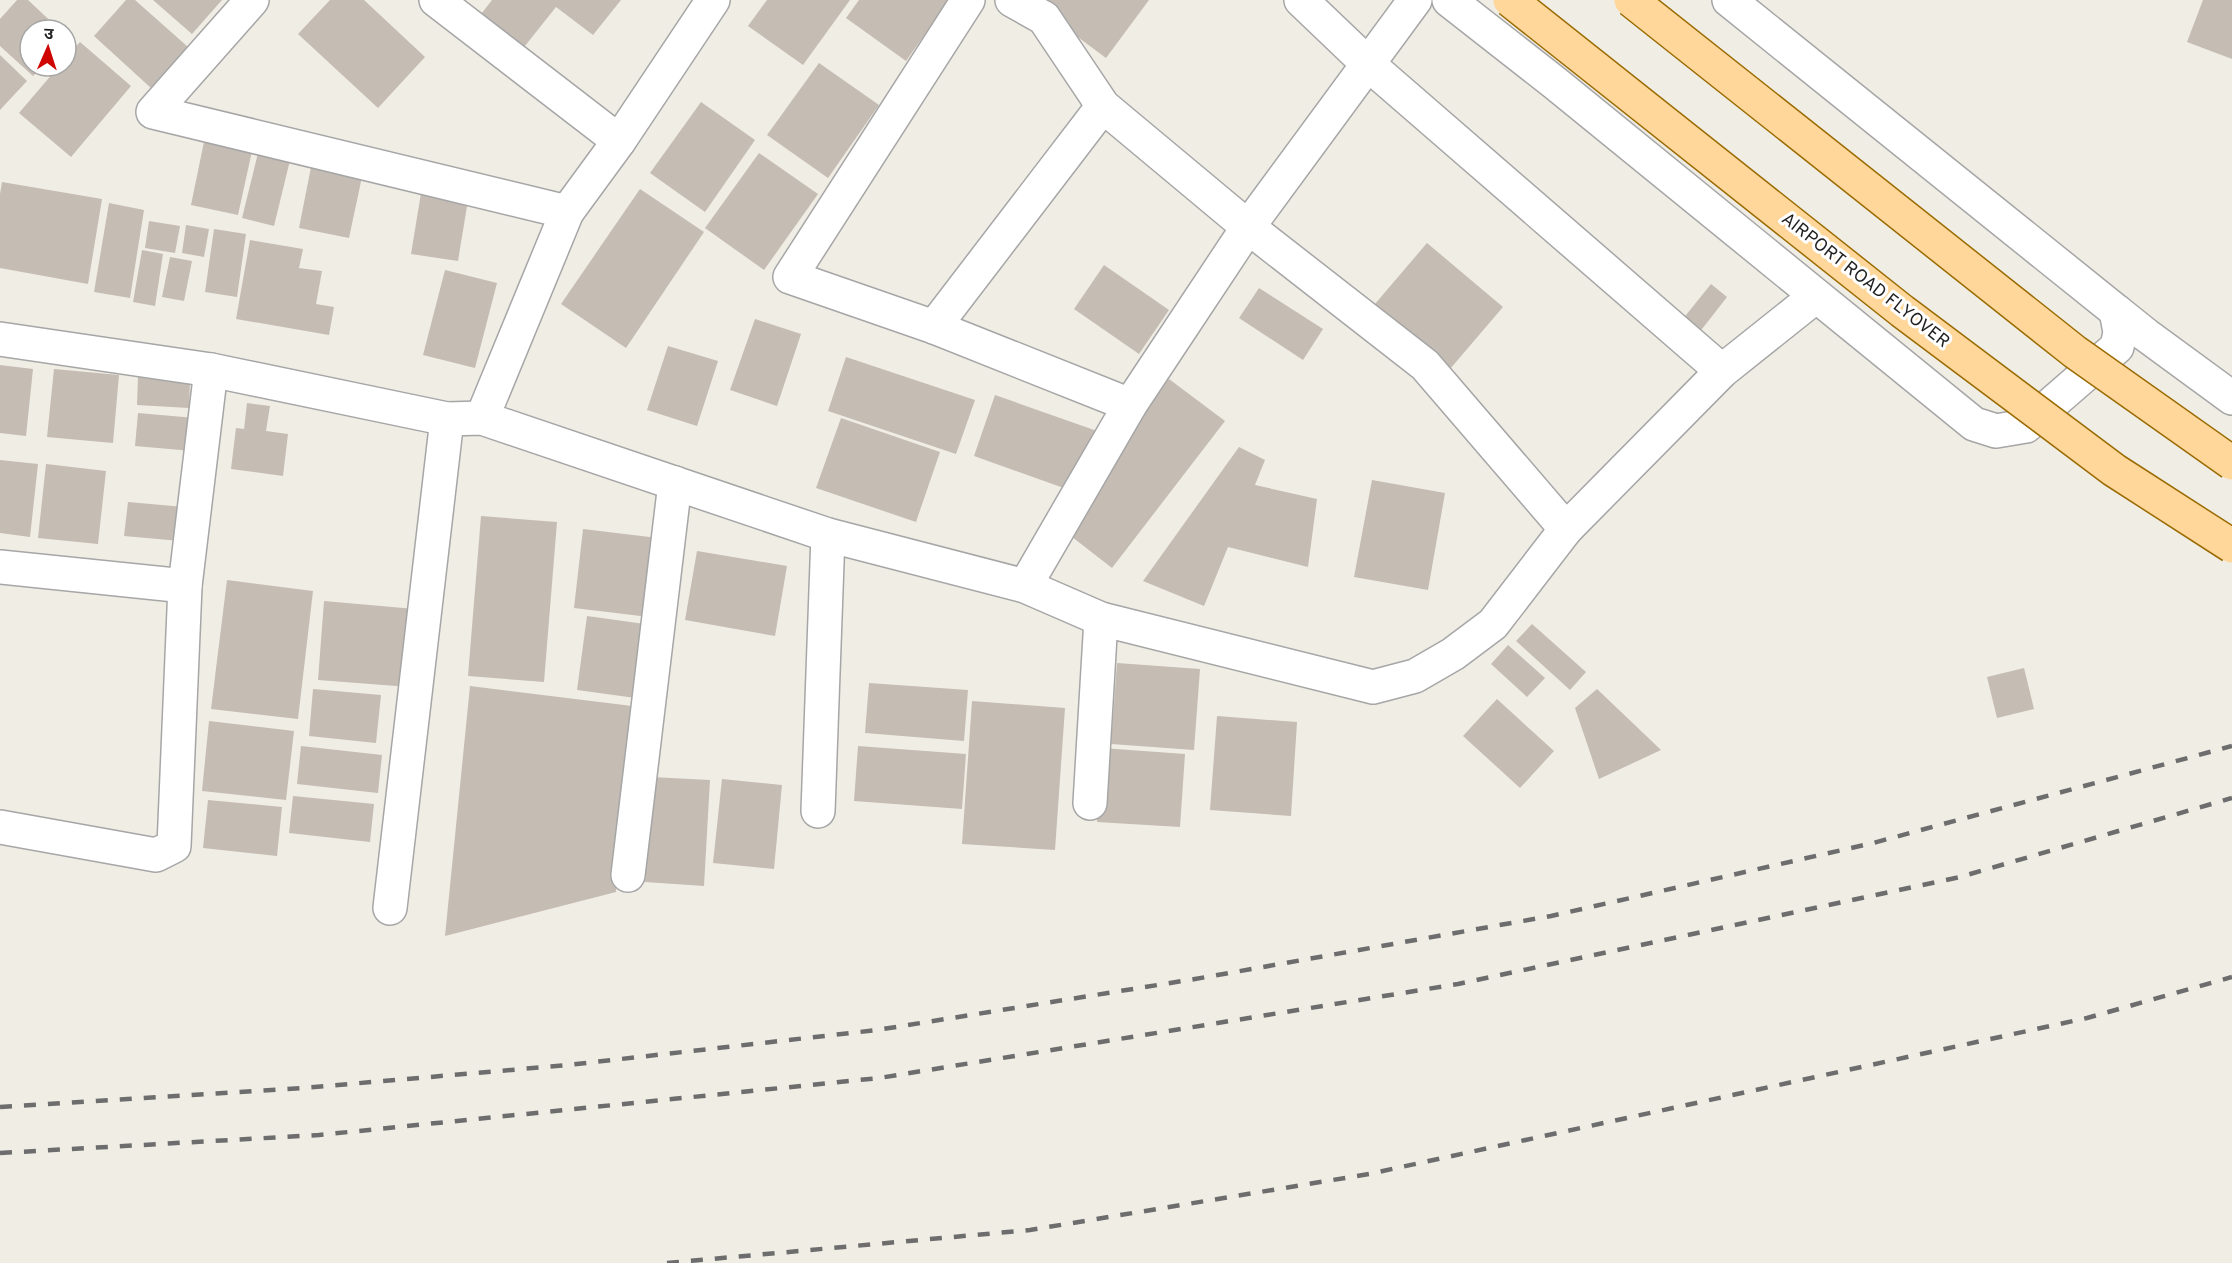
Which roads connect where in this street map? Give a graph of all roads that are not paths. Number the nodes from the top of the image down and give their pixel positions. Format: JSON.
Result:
{"nodes":[{"id":1,"x":252,"y":0,"type":"edge"},
{"id":2,"x":713,"y":0,"type":"edge"},
{"id":3,"x":968,"y":0,"type":"edge"},
{"id":4,"x":1012,"y":0,"type":"edge"},
{"id":5,"x":1301,"y":0,"type":"edge"},
{"id":6,"x":1415,"y":0,"type":"edge"},
{"id":7,"x":1449,"y":0,"type":"edge"},
{"id":8,"x":1510,"y":0,"type":"edge"},
{"id":9,"x":1631,"y":0,"type":"edge"},
{"id":10,"x":1730,"y":0,"type":"edge"},
{"id":11,"x":449,"y":4,"type":"edge"},
{"id":12,"x":1368,"y":64,"type":"junction"},
{"id":13,"x":1103,"y":106,"type":"junction"},
{"id":14,"x":619,"y":141,"type":"junction"},
{"id":15,"x":567,"y":212,"type":"junction"},
{"id":16,"x":1248,"y":227,"type":"junction"},
{"id":17,"x":1816,"y":296,"type":"junction"},
{"id":18,"x":2116,"y":311,"type":"junction"},
{"id":19,"x":934,"y":327,"type":"junction"},
{"id":20,"x":0,"y":339,"type":"edge"},
{"id":21,"x":211,"y":370,"type":"junction"},
{"id":22,"x":1722,"y":371,"type":"junction"},
{"id":23,"x":2232,"y":398,"type":"edge"},
{"id":24,"x":1130,"y":405,"type":"junction"},
{"id":25,"x":482,"y":418,"type":"junction"},
{"id":26,"x":447,"y":419,"type":"junction"},
{"id":27,"x":2232,"y":463,"type":"edge"},
{"id":28,"x":675,"y":483,"type":"junction"},
{"id":29,"x":1566,"y":529,"type":"junction"},
{"id":30,"x":828,"y":535,"type":"junction"},
{"id":31,"x":2232,"y":546,"type":"edge"},
{"id":32,"x":0,"y":567,"type":"edge"},
{"id":33,"x":185,"y":586,"type":"junction"},
{"id":34,"x":1025,"y":586,"type":"junction"},
{"id":35,"x":1101,"y":619,"type":"junction"},
{"id":36,"x":1090,"y":803,"type":"dead end"},
{"id":37,"x":818,"y":811,"type":"dead end"},
{"id":38,"x":0,"y":827,"type":"edge"},
{"id":39,"x":628,"y":875,"type":"dead end"},
{"id":40,"x":390,"y":908,"type":"dead end"}],
"edges":[{"from":1,"to":15,"type":"street"},
{"from":2,"to":14,"type":"street"},
{"from":3,"to":19,"type":"street"},
{"from":4,"to":13,"type":"street"},
{"from":5,"to":12,"type":"street"},
{"from":6,"to":12,"type":"street"},
{"from":7,"to":17,"type":"street"},
{"from":8,"to":31,"type":"main road","name":"AIRPORT ROAD FLYOVER","bridge":true},
{"from":9,"to":27,"type":"main road","bridge":true},
{"from":10,"to":18,"type":"street"},
{"from":11,"to":14,"type":"street"},
{"from":12,"to":16,"type":"street"},
{"from":12,"to":22,"type":"street"},
{"from":13,"to":16,"type":"street"},
{"from":13,"to":19,"type":"street"},
{"from":14,"to":15,"type":"street"},
{"from":15,"to":25,"type":"street"},
{"from":16,"to":24,"type":"street"},
{"from":16,"to":29,"type":"street"},
{"from":17,"to":18,"type":"street"},
{"from":17,"to":22,"type":"street"},
{"from":18,"to":23,"type":"street"},
{"from":19,"to":24,"type":"street"},
{"from":20,"to":21,"type":"street"},
{"from":21,"to":26,"type":"street"},
{"from":21,"to":33,"type":"street"},
{"from":22,"to":29,"type":"street"},
{"from":24,"to":34,"type":"street"},
{"from":25,"to":26,"type":"street"},
{"from":25,"to":28,"type":"street"},
{"from":26,"to":40,"type":"street"},
{"from":28,"to":30,"type":"street"},
{"from":28,"to":39,"type":"street"},
{"from":29,"to":35,"type":"street"},
{"from":30,"to":34,"type":"street"},
{"from":30,"to":37,"type":"street"},
{"from":32,"to":33,"type":"street"},
{"from":33,"to":38,"type":"street"},
{"from":34,"to":35,"type":"street"},
{"from":35,"to":36,"type":"street"}]}
